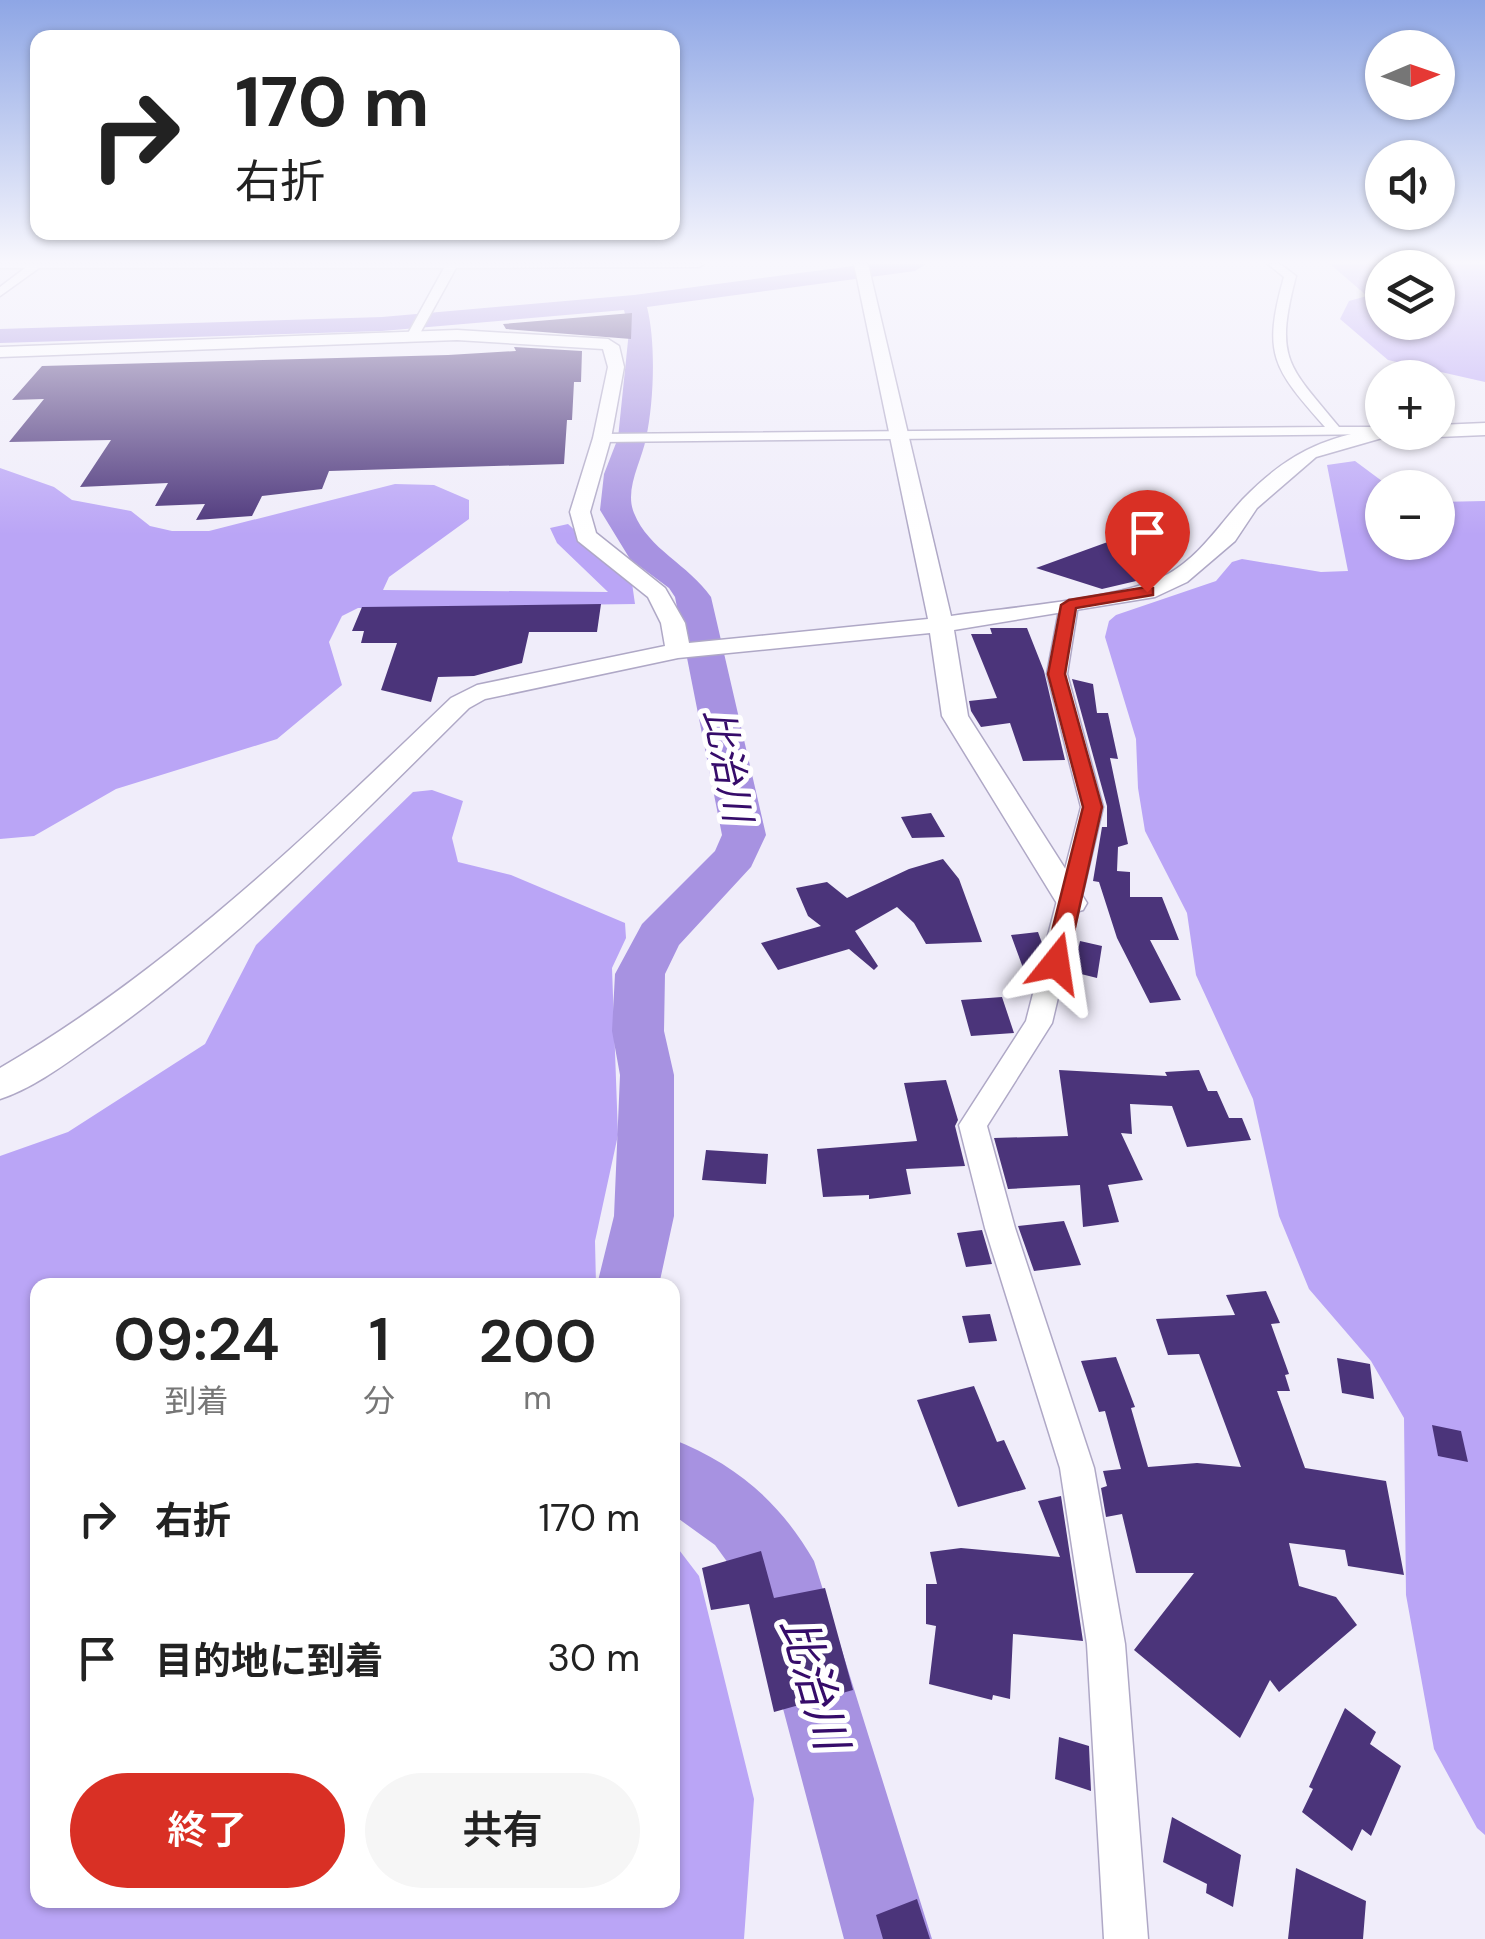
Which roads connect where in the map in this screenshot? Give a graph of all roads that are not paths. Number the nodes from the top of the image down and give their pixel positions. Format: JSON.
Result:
{"nodes":[{"id":1,"x":613,"y":354,"type":"edge"},
{"id":2,"x":880,"y":354,"type":"edge"},
{"id":3,"x":1280,"y":354,"type":"edge"},
{"id":4,"x":1333,"y":428,"type":"junction"},
{"id":5,"x":1365,"y":429,"type":"edge"},
{"id":6,"x":1455,"y":430,"type":"edge"},
{"id":7,"x":1485,"y":430,"type":"edge"},
{"id":8,"x":897,"y":436,"type":"junction"},
{"id":9,"x":1365,"y":436,"type":"edge"},
{"id":10,"x":602,"y":438,"type":"junction"},
{"id":11,"x":1069,"y":605,"type":"junction"},
{"id":12,"x":941,"y":625,"type":"junction"},
{"id":13,"x":678,"y":651,"type":"junction"},
{"id":14,"x":1072,"y":903,"type":"junction"},
{"id":15,"x":0,"y":1085,"type":"edge"},
{"id":16,"x":1126,"y":1939,"type":"edge"}],
"edges":[{"from":1,"to":10,"type":"street"},
{"from":2,"to":8,"type":"street"},
{"from":3,"to":4,"type":"street"},
{"from":4,"to":5,"type":"street"},
{"from":4,"to":8,"type":"street"},
{"from":6,"to":7,"type":"street"},
{"from":8,"to":10,"type":"street"},
{"from":8,"to":12,"type":"street"},
{"from":9,"to":11,"type":"street"},
{"from":10,"to":13,"type":"street"},
{"from":11,"to":12,"type":"street"},
{"from":11,"to":14,"type":"street"},
{"from":12,"to":13,"type":"street"},
{"from":12,"to":14,"type":"street"},
{"from":13,"to":15,"type":"street"},
{"from":14,"to":16,"type":"street"}]}
